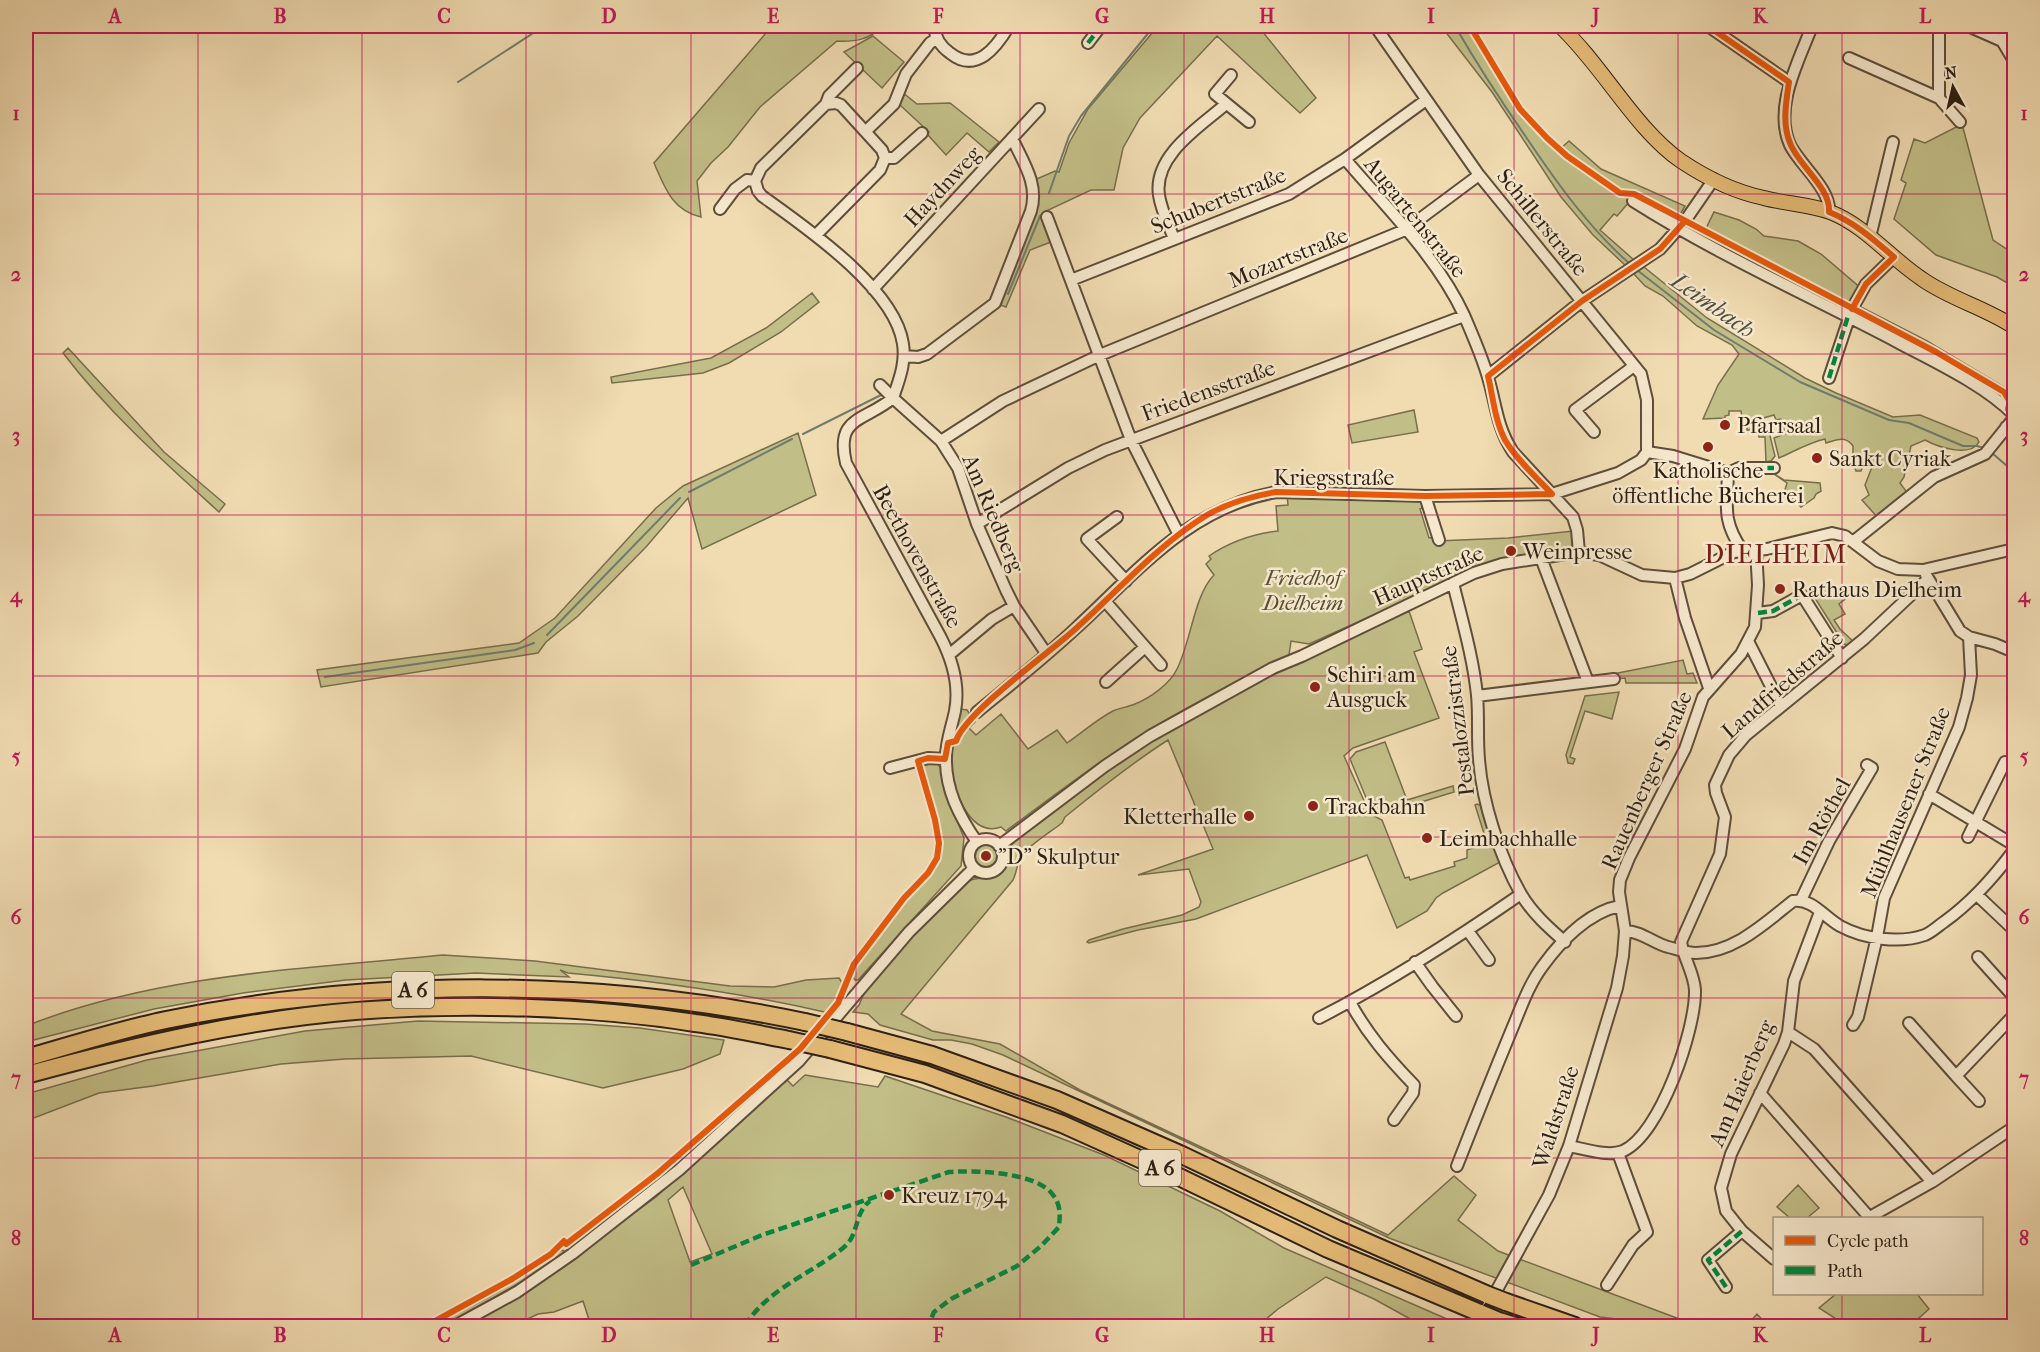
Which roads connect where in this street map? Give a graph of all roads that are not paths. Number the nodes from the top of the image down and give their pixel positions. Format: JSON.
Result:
{"nodes":[{"id":1,"x":934,"y":26,"type":"edge"},
{"id":2,"x":1009,"y":26,"type":"edge"},
{"id":3,"x":1101,"y":26,"type":"edge"},
{"id":4,"x":1375,"y":26,"type":"edge"},
{"id":5,"x":1560,"y":26,"type":"edge"},
{"id":6,"x":1708,"y":26,"type":"edge"},
{"id":7,"x":1812,"y":26,"type":"edge"},
{"id":8,"x":1939,"y":26,"type":"edge"},
{"id":9,"x":1968,"y":26,"type":"edge"},
{"id":10,"x":2009,"y":26,"type":"edge"},
{"id":11,"x":936,"y":39,"type":"junction"},
{"id":12,"x":2002,"y":41,"type":"junction"},
{"id":13,"x":1088,"y":43,"type":"dead end"},
{"id":14,"x":1850,"y":58,"type":"dead end"},
{"id":15,"x":2014,"y":61,"type":"edge"},
{"id":16,"x":857,"y":68,"type":"dead end"},
{"id":17,"x":1231,"y":75,"type":"dead end"},
{"id":18,"x":1790,"y":82,"type":"junction"},
{"id":19,"x":1939,"y":98,"type":"junction"},
{"id":20,"x":1426,"y":100,"type":"junction"},
{"id":21,"x":826,"y":104,"type":"junction"},
{"id":22,"x":1226,"y":104,"type":"junction"},
{"id":23,"x":1039,"y":109,"type":"dead end"},
{"id":24,"x":1249,"y":122,"type":"dead end"},
{"id":25,"x":1960,"y":122,"type":"dead end"},
{"id":26,"x":866,"y":131,"type":"junction"},
{"id":27,"x":922,"y":133,"type":"dead end"},
{"id":28,"x":1012,"y":138,"type":"junction"},
{"id":29,"x":1893,"y":142,"type":"dead end"},
{"id":30,"x":885,"y":158,"type":"junction"},
{"id":31,"x":1345,"y":159,"type":"junction"},
{"id":32,"x":1479,"y":175,"type":"junction"},
{"id":33,"x":1714,"y":179,"type":"junction"},
{"id":34,"x":755,"y":181,"type":"junction"},
{"id":35,"x":1633,"y":201,"type":"dead end"},
{"id":36,"x":720,"y":209,"type":"dead end"},
{"id":37,"x":1829,"y":212,"type":"junction"},
{"id":38,"x":1047,"y":217,"type":"dead end"},
{"id":39,"x":1405,"y":230,"type":"junction"},
{"id":40,"x":1678,"y":230,"type":"junction"},
{"id":41,"x":816,"y":235,"type":"junction"},
{"id":42,"x":1870,"y":237,"type":"junction"},
{"id":43,"x":1174,"y":239,"type":"junction"},
{"id":44,"x":1894,"y":257,"type":"junction"},
{"id":45,"x":1071,"y":280,"type":"junction"},
{"id":46,"x":873,"y":289,"type":"junction"},
{"id":47,"x":1582,"y":301,"type":"junction"},
{"id":48,"x":1464,"y":316,"type":"junction"},
{"id":49,"x":1848,"y":316,"type":"junction"},
{"id":50,"x":2014,"y":327,"type":"edge"},
{"id":51,"x":1100,"y":355,"type":"junction"},
{"id":52,"x":904,"y":357,"type":"junction"},
{"id":53,"x":1634,"y":366,"type":"junction"},
{"id":54,"x":1488,"y":376,"type":"junction"},
{"id":55,"x":1829,"y":378,"type":"dead end"},
{"id":56,"x":880,"y":386,"type":"dead end"},
{"id":57,"x":893,"y":398,"type":"junction"},
{"id":58,"x":2014,"y":417,"type":"edge"},
{"id":59,"x":2006,"y":427,"type":"junction"},
{"id":60,"x":1594,"y":432,"type":"dead end"},
{"id":61,"x":2014,"y":436,"type":"edge"},
{"id":62,"x":1131,"y":440,"type":"junction"},
{"id":63,"x":941,"y":441,"type":"junction"},
{"id":64,"x":1647,"y":452,"type":"junction"},
{"id":65,"x":1774,"y":468,"type":"dead end"},
{"id":66,"x":1728,"y":473,"type":"junction"},
{"id":67,"x":1552,"y":494,"type":"junction"},
{"id":68,"x":1425,"y":496,"type":"junction"},
{"id":69,"x":1117,"y":517,"type":"dead end"},
{"id":70,"x":977,"y":524,"type":"junction"},
{"id":71,"x":1179,"y":535,"type":"junction"},
{"id":72,"x":1439,"y":540,"type":"dead end"},
{"id":73,"x":1854,"y":542,"type":"junction"},
{"id":74,"x":1756,"y":549,"type":"junction"},
{"id":75,"x":1742,"y":550,"type":"junction"},
{"id":76,"x":2013,"y":551,"type":"edge"},
{"id":77,"x":1580,"y":552,"type":"junction"},
{"id":78,"x":1540,"y":558,"type":"junction"},
{"id":79,"x":1926,"y":574,"type":"junction"},
{"id":80,"x":1675,"y":578,"type":"junction"},
{"id":81,"x":1126,"y":581,"type":"junction"},
{"id":82,"x":1453,"y":583,"type":"junction"},
{"id":83,"x":1105,"y":601,"type":"junction"},
{"id":84,"x":1014,"y":606,"type":"junction"},
{"id":85,"x":1758,"y":613,"type":"junction"},
{"id":86,"x":1968,"y":637,"type":"junction"},
{"id":87,"x":2014,"y":638,"type":"edge"},
{"id":88,"x":1749,"y":643,"type":"junction"},
{"id":89,"x":1145,"y":647,"type":"junction"},
{"id":90,"x":2012,"y":651,"type":"edge"},
{"id":91,"x":950,"y":654,"type":"junction"},
{"id":92,"x":1047,"y":654,"type":"junction"},
{"id":93,"x":1842,"y":658,"type":"junction"},
{"id":94,"x":1161,"y":665,"type":"dead end"},
{"id":95,"x":1614,"y":679,"type":"dead end"},
{"id":96,"x":1106,"y":682,"type":"dead end"},
{"id":97,"x":1588,"y":682,"type":"junction"},
{"id":98,"x":1709,"y":688,"type":"junction"},
{"id":99,"x":1477,"y":696,"type":"junction"},
{"id":100,"x":1781,"y":706,"type":"junction"},
{"id":101,"x":977,"y":712,"type":"dead end"},
{"id":102,"x":945,"y":759,"type":"junction"},
{"id":103,"x":1867,"y":765,"type":"dead end"},
{"id":104,"x":2014,"y":766,"type":"edge"},
{"id":105,"x":890,"y":768,"type":"dead end"},
{"id":106,"x":1929,"y":794,"type":"junction"},
{"id":107,"x":1976,"y":822,"type":"junction"},
{"id":108,"x":1968,"y":837,"type":"dead end"},
{"id":109,"x":977,"y":842,"type":"junction"},
{"id":110,"x":999,"y":846,"type":"junction"},
{"id":111,"x":2014,"y":848,"type":"edge"},
{"id":112,"x":974,"y":868,"type":"junction"},
{"id":113,"x":1521,"y":894,"type":"junction"},
{"id":114,"x":1977,"y":895,"type":"junction"},
{"id":115,"x":1801,"y":900,"type":"junction"},
{"id":116,"x":1620,"y":906,"type":"junction"},
{"id":117,"x":1820,"y":912,"type":"junction"},
{"id":118,"x":2014,"y":930,"type":"edge"},
{"id":119,"x":1468,"y":931,"type":"junction"},
{"id":120,"x":1624,"y":931,"type":"junction"},
{"id":121,"x":1877,"y":937,"type":"junction"},
{"id":122,"x":1565,"y":942,"type":"junction"},
{"id":123,"x":1682,"y":951,"type":"junction"},
{"id":124,"x":1978,"y":957,"type":"dead end"},
{"id":125,"x":1489,"y":960,"type":"dead end"},
{"id":126,"x":1416,"y":962,"type":"junction"},
{"id":127,"x":2014,"y":997,"type":"edge"},
{"id":128,"x":1350,"y":1002,"type":"junction"},
{"id":129,"x":2014,"y":1015,"type":"edge"},
{"id":130,"x":1456,"y":1016,"type":"dead end"},
{"id":131,"x":1319,"y":1018,"type":"dead end"},
{"id":132,"x":1909,"y":1023,"type":"dead end"},
{"id":133,"x":1853,"y":1025,"type":"dead end"},
{"id":134,"x":1788,"y":1032,"type":"junction"},
{"id":135,"x":26,"y":1058,"type":"edge"},
{"id":136,"x":26,"y":1075,"type":"edge"},
{"id":137,"x":1956,"y":1076,"type":"junction"},
{"id":138,"x":1760,"y":1093,"type":"junction"},
{"id":139,"x":1979,"y":1101,"type":"dead end"},
{"id":140,"x":1394,"y":1120,"type":"dead end"},
{"id":141,"x":2014,"y":1127,"type":"edge"},
{"id":142,"x":1569,"y":1146,"type":"junction"},
{"id":143,"x":1618,"y":1153,"type":"junction"},
{"id":144,"x":1458,"y":1166,"type":"dead end"},
{"id":145,"x":1932,"y":1182,"type":"junction"},
{"id":146,"x":1868,"y":1217,"type":"edge"},
{"id":147,"x":1871,"y":1217,"type":"edge"},
{"id":148,"x":1742,"y":1231,"type":"junction"},
{"id":149,"x":1773,"y":1258,"type":"edge"},
{"id":150,"x":1607,"y":1286,"type":"dead end"},
{"id":151,"x":1726,"y":1287,"type":"dead end"},
{"id":152,"x":1479,"y":1320,"type":"edge"},
{"id":153,"x":1507,"y":1324,"type":"edge"},
{"id":154,"x":454,"y":1326,"type":"edge"},
{"id":155,"x":1575,"y":1326,"type":"edge"}],
"edges":[{"from":1,"to":11,"type":"street"},
{"from":2,"to":11,"type":"street"},
{"from":3,"to":13,"type":"street"},
{"from":4,"to":20,"type":"street","name":"Schillerstraße"},
{"from":5,"to":33,"type":"main road"},
{"from":6,"to":18,"type":"street"},
{"from":7,"to":18,"type":"street"},
{"from":8,"to":19,"type":"street"},
{"from":9,"to":12,"type":"street"},
{"from":10,"to":12,"type":"street"},
{"from":11,"to":26,"type":"street"},
{"from":12,"to":15,"type":"street"},
{"from":14,"to":19,"type":"street"},
{"from":16,"to":21,"type":"street"},
{"from":17,"to":22,"type":"street"},
{"from":18,"to":37,"type":"street"},
{"from":19,"to":25,"type":"street"},
{"from":20,"to":31,"type":"street","name":"Schubertstraße"},
{"from":20,"to":32,"type":"street","name":"Schillerstraße"},
{"from":21,"to":26,"type":"street"},
{"from":21,"to":34,"type":"street"},
{"from":22,"to":24,"type":"street"},
{"from":22,"to":43,"type":"street"},
{"from":23,"to":28,"type":"street","name":"Haydnweg"},
{"from":26,"to":30,"type":"street"},
{"from":27,"to":30,"type":"street"},
{"from":28,"to":46,"type":"street","name":"Haydnweg"},
{"from":28,"to":52,"type":"street"},
{"from":29,"to":42,"type":"street"},
{"from":30,"to":41,"type":"street"},
{"from":31,"to":39,"type":"street","name":"Augartenstraße"},
{"from":31,"to":43,"type":"street","name":"Schubertstraße"},
{"from":32,"to":39,"type":"street","name":"Mozartstraße"},
{"from":32,"to":47,"type":"street","name":"Schillerstraße"},
{"from":33,"to":37,"type":"main road"},
{"from":33,"to":40,"type":"street"},
{"from":34,"to":36,"type":"street"},
{"from":34,"to":41,"type":"street"},
{"from":35,"to":40,"type":"street"},
{"from":37,"to":42,"type":"main road"},
{"from":38,"to":45,"type":"street"},
{"from":39,"to":48,"type":"street","name":"Augartenstraße"},
{"from":39,"to":51,"type":"street","name":"Mozartstraße"},
{"from":40,"to":47,"type":"street"},
{"from":40,"to":49,"type":"street"},
{"from":41,"to":46,"type":"street"},
{"from":42,"to":44,"type":"main road"},
{"from":43,"to":45,"type":"street","name":"Schubertstraße"},
{"from":44,"to":49,"type":"street"},
{"from":44,"to":50,"type":"main road"},
{"from":45,"to":51,"type":"street"},
{"from":46,"to":52,"type":"street"},
{"from":47,"to":53,"type":"street","name":"Schillerstraße"},
{"from":47,"to":54,"type":"street"},
{"from":48,"to":54,"type":"street","name":"Augartenstraße"},
{"from":48,"to":62,"type":"street","name":"Friedensstraße"},
{"from":49,"to":55,"type":"street"},
{"from":49,"to":58,"type":"street"},
{"from":51,"to":62,"type":"street"},
{"from":51,"to":63,"type":"street","name":"Mozartstraße"},
{"from":52,"to":57,"type":"street"},
{"from":53,"to":60,"type":"street"},
{"from":53,"to":64,"type":"street","name":"Schillerstraße"},
{"from":54,"to":67,"type":"street","name":"Augartenstraße"},
{"from":56,"to":57,"type":"street","name":"Am Riedberg"},
{"from":57,"to":63,"type":"street","name":"Am Riedberg"},
{"from":57,"to":91,"type":"street","name":"Beethovenstraße"},
{"from":58,"to":59,"type":"street"},
{"from":59,"to":61,"type":"street"},
{"from":59,"to":73,"type":"street"},
{"from":62,"to":70,"type":"street","name":"Friedensstraße"},
{"from":62,"to":71,"type":"street"},
{"from":63,"to":70,"type":"street","name":"Am Riedberg"},
{"from":64,"to":66,"type":"street"},
{"from":64,"to":67,"type":"street"},
{"from":65,"to":66,"type":"street"},
{"from":66,"to":75,"type":"street"},
{"from":67,"to":68,"type":"street","name":"Kriegsstraße"},
{"from":67,"to":77,"type":"street","name":"Augartenstraße"},
{"from":68,"to":71,"type":"street","name":"Kriegsstraße"},
{"from":68,"to":72,"type":"street"},
{"from":69,"to":81,"type":"street"},
{"from":70,"to":84,"type":"street","name":"Am Riedberg"},
{"from":71,"to":81,"type":"street","name":"Kriegsstraße"},
{"from":73,"to":74,"type":"street","name":"Hauptstraße"},
{"from":73,"to":79,"type":"street","name":"Hauptstraße"},
{"from":74,"to":75,"type":"street","name":"Hauptstraße"},
{"from":74,"to":85,"type":"street","name":"Rauenberger Straße"},
{"from":75,"to":80,"type":"street","name":"Hauptstraße"},
{"from":76,"to":79,"type":"street","name":"Hauptstraße"},
{"from":77,"to":78,"type":"street","name":"Hauptstraße"},
{"from":77,"to":80,"type":"street","name":"Hauptstraße"},
{"from":78,"to":82,"type":"street","name":"Hauptstraße"},
{"from":78,"to":97,"type":"street"},
{"from":79,"to":86,"type":"street"},
{"from":79,"to":93,"type":"street","name":"Landfriedstraße"},
{"from":80,"to":98,"type":"street"},
{"from":81,"to":83,"type":"street","name":"Kriegsstraße"},
{"from":82,"to":99,"type":"street","name":"Pestalozzistraße"},
{"from":82,"to":110,"type":"street","name":"Hauptstraße"},
{"from":83,"to":89,"type":"street"},
{"from":83,"to":92,"type":"street","name":"Kriegsstraße"},
{"from":84,"to":91,"type":"street"},
{"from":84,"to":92,"type":"street","name":"Am Riedberg"},
{"from":85,"to":88,"type":"street","name":"Rauenberger Straße"},
{"from":85,"to":93,"type":"street"},
{"from":86,"to":90,"type":"street"},
{"from":86,"to":106,"type":"street","name":"Mühlhausener Straße"},
{"from":87,"to":90,"type":"street"},
{"from":88,"to":98,"type":"street","name":"Rauenberger Straße"},
{"from":88,"to":100,"type":"street"},
{"from":89,"to":94,"type":"street"},
{"from":89,"to":96,"type":"street"},
{"from":91,"to":102,"type":"street","name":"Beethovenstraße"},
{"from":92,"to":101,"type":"street","name":"Kriegsstraße"},
{"from":93,"to":100,"type":"street","name":"Landfriedstraße"},
{"from":95,"to":97,"type":"street"},
{"from":97,"to":99,"type":"street"},
{"from":98,"to":116,"type":"street","name":"Rauenberger Straße"},
{"from":99,"to":113,"type":"street","name":"Pestalozzistraße"},
{"from":100,"to":123,"type":"street","name":"Landfriedstraße"},
{"from":102,"to":105,"type":"street"},
{"from":102,"to":109,"type":"street","name":"Beethovenstraße"},
{"from":103,"to":115,"type":"street","name":"Im Röthel"},
{"from":104,"to":107,"type":"street"},
{"from":106,"to":107,"type":"street"},
{"from":106,"to":121,"type":"street","name":"Mühlhausener Straße"},
{"from":107,"to":108,"type":"street"},
{"from":107,"to":111,"type":"street"},
{"from":109,"to":110,"type":"street"},
{"from":109,"to":112,"type":"street"},
{"from":110,"to":112,"type":"street"},
{"from":111,"to":114,"type":"street"},
{"from":112,"to":154,"type":"street"},
{"from":113,"to":119,"type":"street"},
{"from":113,"to":122,"type":"street","name":"Pestalozzistraße"},
{"from":114,"to":118,"type":"street"},
{"from":114,"to":121,"type":"street"},
{"from":115,"to":117,"type":"street"},
{"from":115,"to":123,"type":"street"},
{"from":116,"to":120,"type":"street","name":"Waldstraße"},
{"from":116,"to":122,"type":"street","name":"Rauenberger Straße"},
{"from":117,"to":121,"type":"street"},
{"from":117,"to":134,"type":"street","name":"Am Haierberg"},
{"from":119,"to":125,"type":"street"},
{"from":119,"to":126,"type":"street"},
{"from":120,"to":123,"type":"street"},
{"from":120,"to":142,"type":"street","name":"Waldstraße"},
{"from":121,"to":133,"type":"street","name":"Mühlhausener Straße"},
{"from":122,"to":144,"type":"street","name":"Rauenberger Straße"},
{"from":123,"to":143,"type":"street"},
{"from":124,"to":127,"type":"street"},
{"from":126,"to":128,"type":"street"},
{"from":126,"to":130,"type":"street"},
{"from":128,"to":131,"type":"street"},
{"from":128,"to":140,"type":"street"},
{"from":129,"to":137,"type":"street"},
{"from":132,"to":137,"type":"street"},
{"from":134,"to":138,"type":"street","name":"Am Haierberg"},
{"from":134,"to":145,"type":"street"},
{"from":135,"to":155,"type":"highway","number":"A 6","bridge":true},
{"from":136,"to":152,"type":"highway","number":"A 6","bridge":true},
{"from":137,"to":139,"type":"street"},
{"from":138,"to":146,"type":"street"},
{"from":138,"to":148,"type":"street","name":"Am Haierberg"},
{"from":141,"to":145,"type":"street"},
{"from":142,"to":143,"type":"street"},
{"from":142,"to":152,"type":"street","name":"Waldstraße"},
{"from":143,"to":150,"type":"street"},
{"from":145,"to":147,"type":"street"},
{"from":148,"to":149,"type":"street","name":"Am Haierberg"},
{"from":148,"to":151,"type":"street"},
{"from":152,"to":153,"type":"highway","number":"A 6","bridge":true}]}
